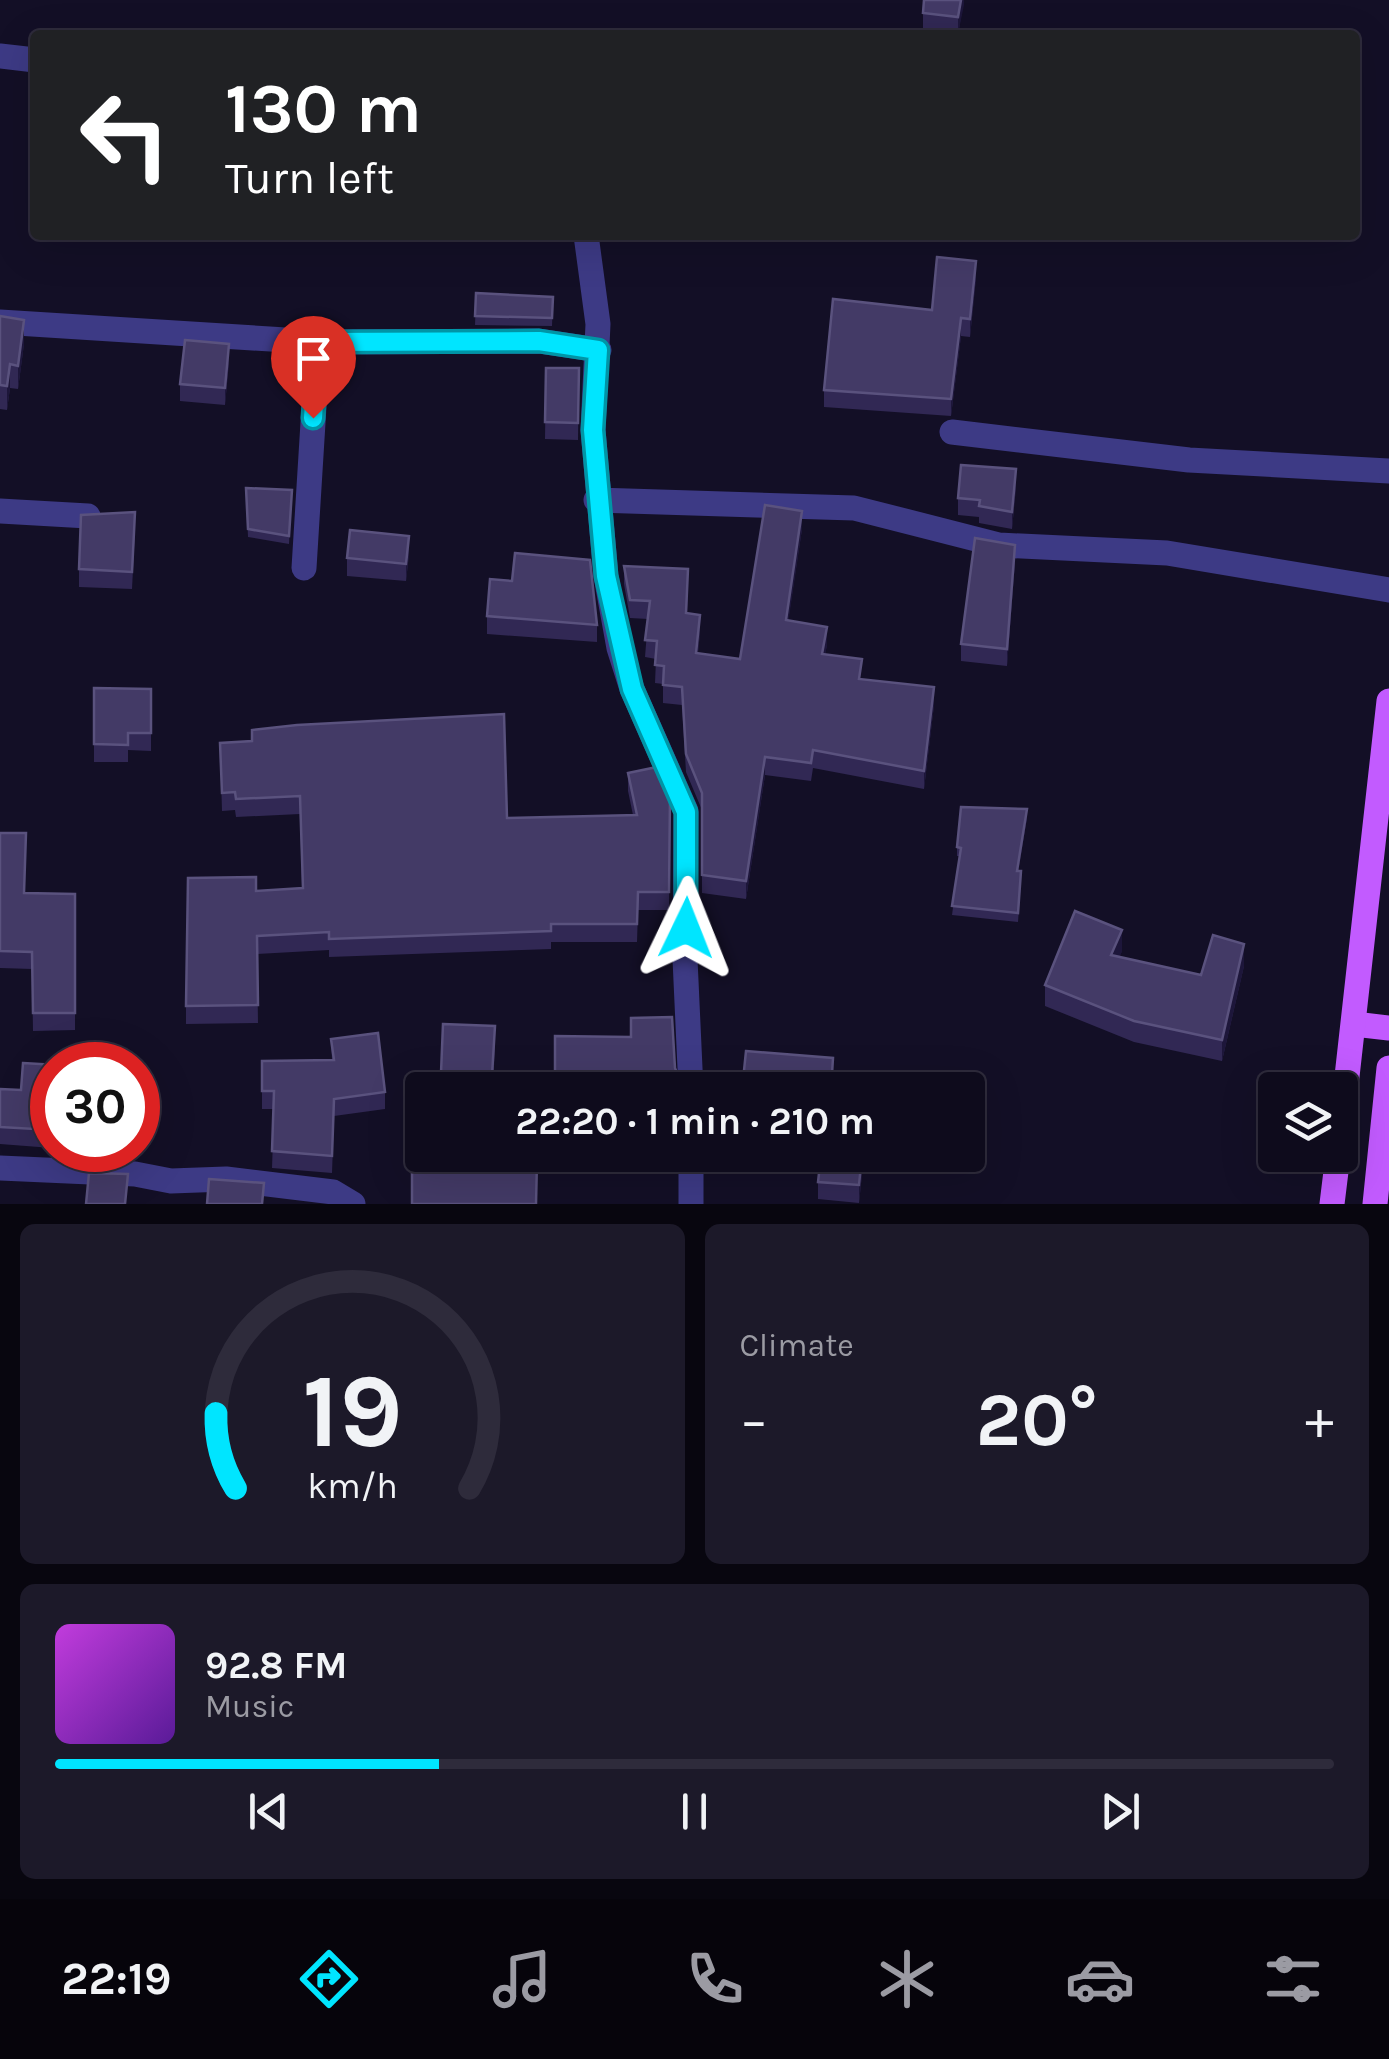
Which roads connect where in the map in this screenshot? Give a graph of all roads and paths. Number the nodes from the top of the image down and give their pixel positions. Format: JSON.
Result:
{"nodes":[{"id":1,"x":0,"y":56,"type":"edge"},
{"id":2,"x":30,"y":59,"type":"edge"},
{"id":3,"x":587,"y":240,"type":"edge"},
{"id":4,"x":0,"y":322,"type":"edge"},
{"id":5,"x":318,"y":342,"type":"junction"},
{"id":6,"x":598,"y":350,"type":"junction"},
{"id":7,"x":952,"y":432,"type":"dead end"},
{"id":8,"x":1389,"y":471,"type":"edge"},
{"id":9,"x":596,"y":500,"type":"junction"},
{"id":10,"x":0,"y":511,"type":"edge"},
{"id":11,"x":88,"y":516,"type":"edge"},
{"id":12,"x":304,"y":568,"type":"dead end"},
{"id":13,"x":1389,"y":590,"type":"edge"},
{"id":14,"x":1389,"y":701,"type":"edge"},
{"id":15,"x":1354,"y":1024,"type":"junction"},
{"id":16,"x":1389,"y":1028,"type":"edge"},
{"id":17,"x":1389,"y":1068,"type":"edge"},
{"id":18,"x":690,"y":1072,"type":"edge"},
{"id":19,"x":1348,"y":1072,"type":"edge"},
{"id":20,"x":0,"y":1168,"type":"edge"},
{"id":21,"x":691,"y":1172,"type":"edge"},
{"id":22,"x":1336,"y":1172,"type":"edge"},
{"id":23,"x":353,"y":1204,"type":"edge"},
{"id":24,"x":692,"y":1204,"type":"edge"},
{"id":25,"x":1332,"y":1204,"type":"edge"},
{"id":26,"x":1375,"y":1204,"type":"edge"}],
"edges":[{"from":1,"to":2,"type":"street"},
{"from":3,"to":6,"type":"street"},
{"from":4,"to":5,"type":"street"},
{"from":5,"to":6,"type":"street"},
{"from":5,"to":12,"type":"street"},
{"from":6,"to":9,"type":"street"},
{"from":7,"to":8,"type":"street"},
{"from":9,"to":13,"type":"street"},
{"from":9,"to":18,"type":"street"},
{"from":10,"to":11,"type":"street"},
{"from":14,"to":15,"type":"main road"},
{"from":15,"to":16,"type":"main road"},
{"from":15,"to":19,"type":"main road"},
{"from":17,"to":26,"type":"main road"},
{"from":20,"to":23,"type":"street"},
{"from":21,"to":24,"type":"street"},
{"from":22,"to":25,"type":"main road"}]}
